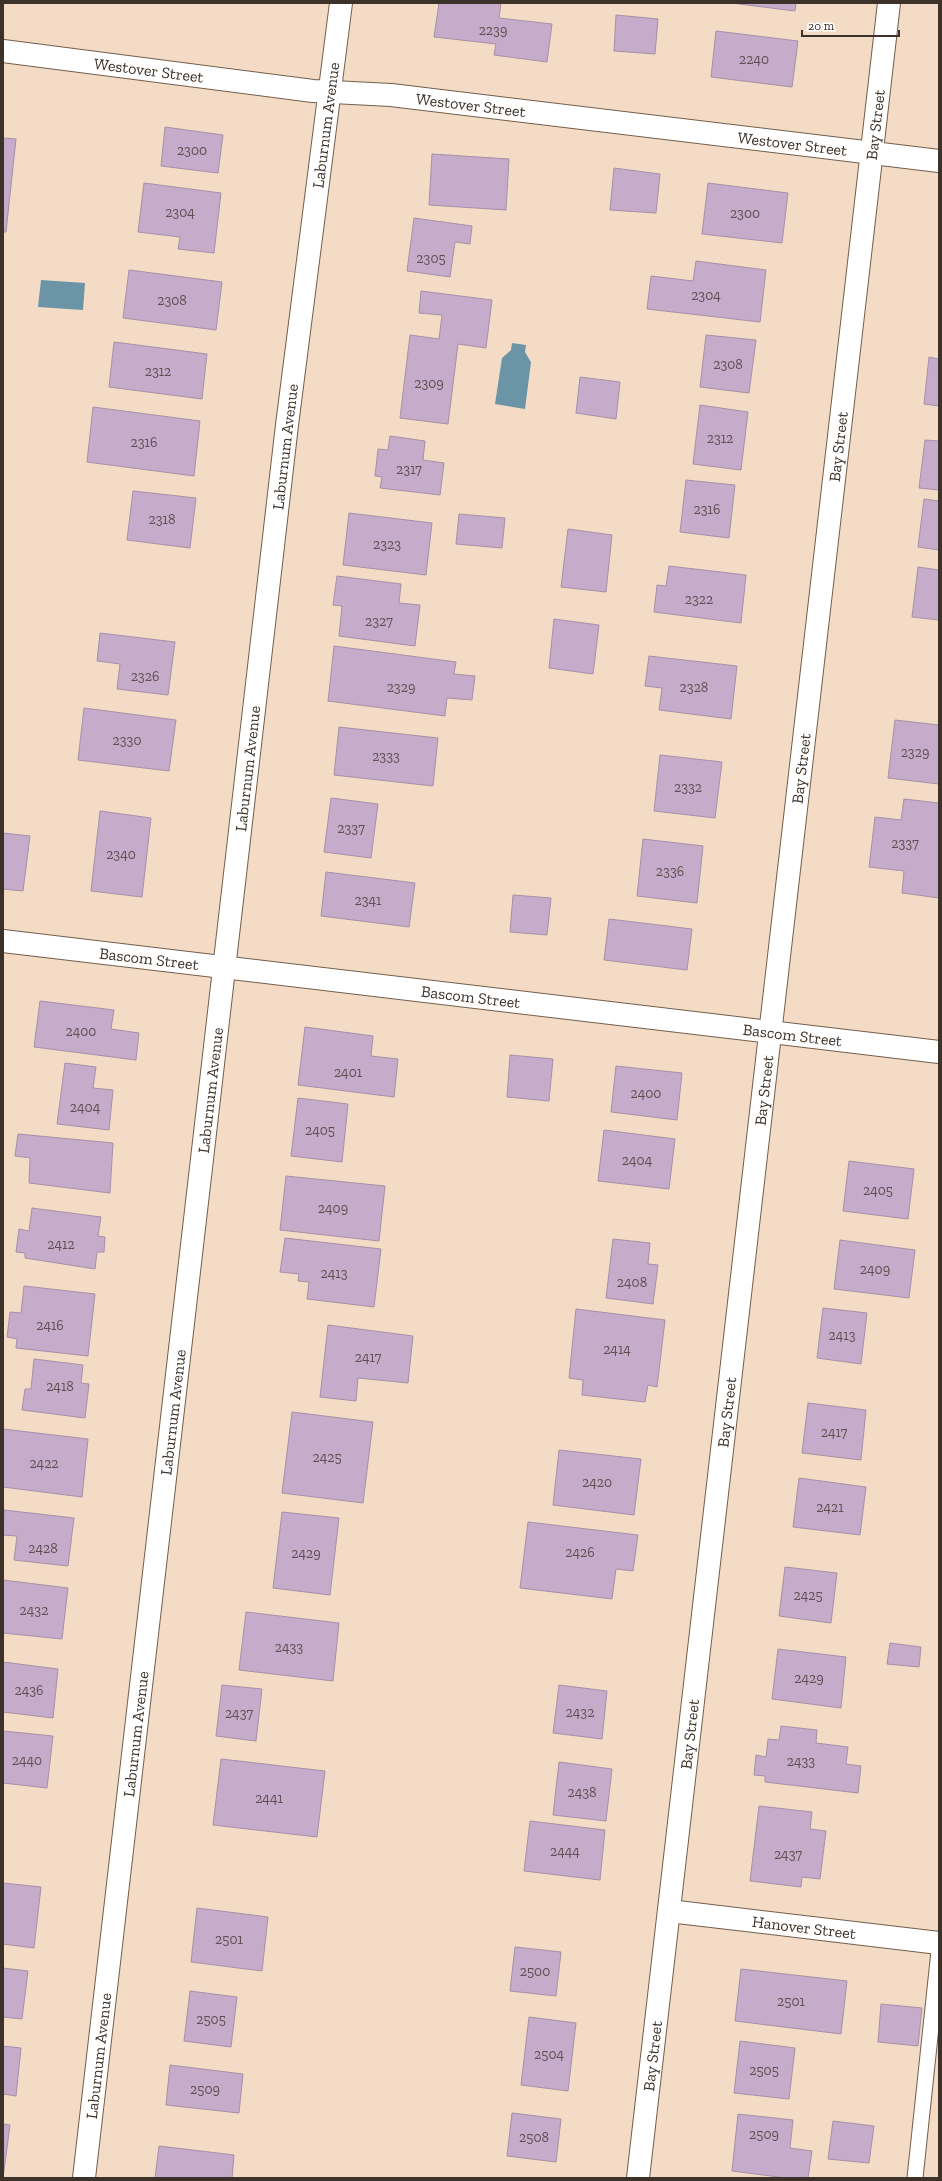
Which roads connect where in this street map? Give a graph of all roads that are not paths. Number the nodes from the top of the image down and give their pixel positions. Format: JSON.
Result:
{"nodes":[{"id":1,"x":341,"y":3,"type":"edge"},
{"id":2,"x":888,"y":3,"type":"edge"},
{"id":3,"x":3,"y":51,"type":"edge"},
{"id":4,"x":330,"y":92,"type":"junction"},
{"id":5,"x":871,"y":153,"type":"junction"},
{"id":6,"x":939,"y":161,"type":"edge"},
{"id":7,"x":3,"y":941,"type":"edge"},
{"id":8,"x":223,"y":967,"type":"junction"},
{"id":9,"x":770,"y":1032,"type":"junction"},
{"id":10,"x":939,"y":1052,"type":"edge"},
{"id":11,"x":669,"y":1911,"type":"junction"},
{"id":12,"x":939,"y":1943,"type":"edge"},
{"id":13,"x":939,"y":1951,"type":"edge"},
{"id":14,"x":84,"y":2178,"type":"edge"},
{"id":15,"x":638,"y":2178,"type":"edge"},
{"id":16,"x":914,"y":2178,"type":"edge"}],
"edges":[{"from":1,"to":4,"type":"street","name":"Laburnum Avenue"},
{"from":2,"to":5,"type":"street","name":"Bay Street"},
{"from":3,"to":4,"type":"street","name":"Westover Street"},
{"from":4,"to":5,"type":"street","name":"Westover Street"},
{"from":4,"to":8,"type":"street","name":"Laburnum Avenue"},
{"from":5,"to":6,"type":"street","name":"Westover Street"},
{"from":5,"to":9,"type":"street","name":"Bay Street"},
{"from":7,"to":8,"type":"street","name":"Bascom Street"},
{"from":8,"to":9,"type":"street","name":"Bascom Street"},
{"from":8,"to":14,"type":"street","name":"Laburnum Avenue"},
{"from":9,"to":10,"type":"street","name":"Bascom Street"},
{"from":9,"to":11,"type":"street","name":"Bay Street"},
{"from":11,"to":12,"type":"street","name":"Hanover Street"},
{"from":11,"to":15,"type":"street","name":"Bay Street"},
{"from":13,"to":16,"type":"lane"}]}
